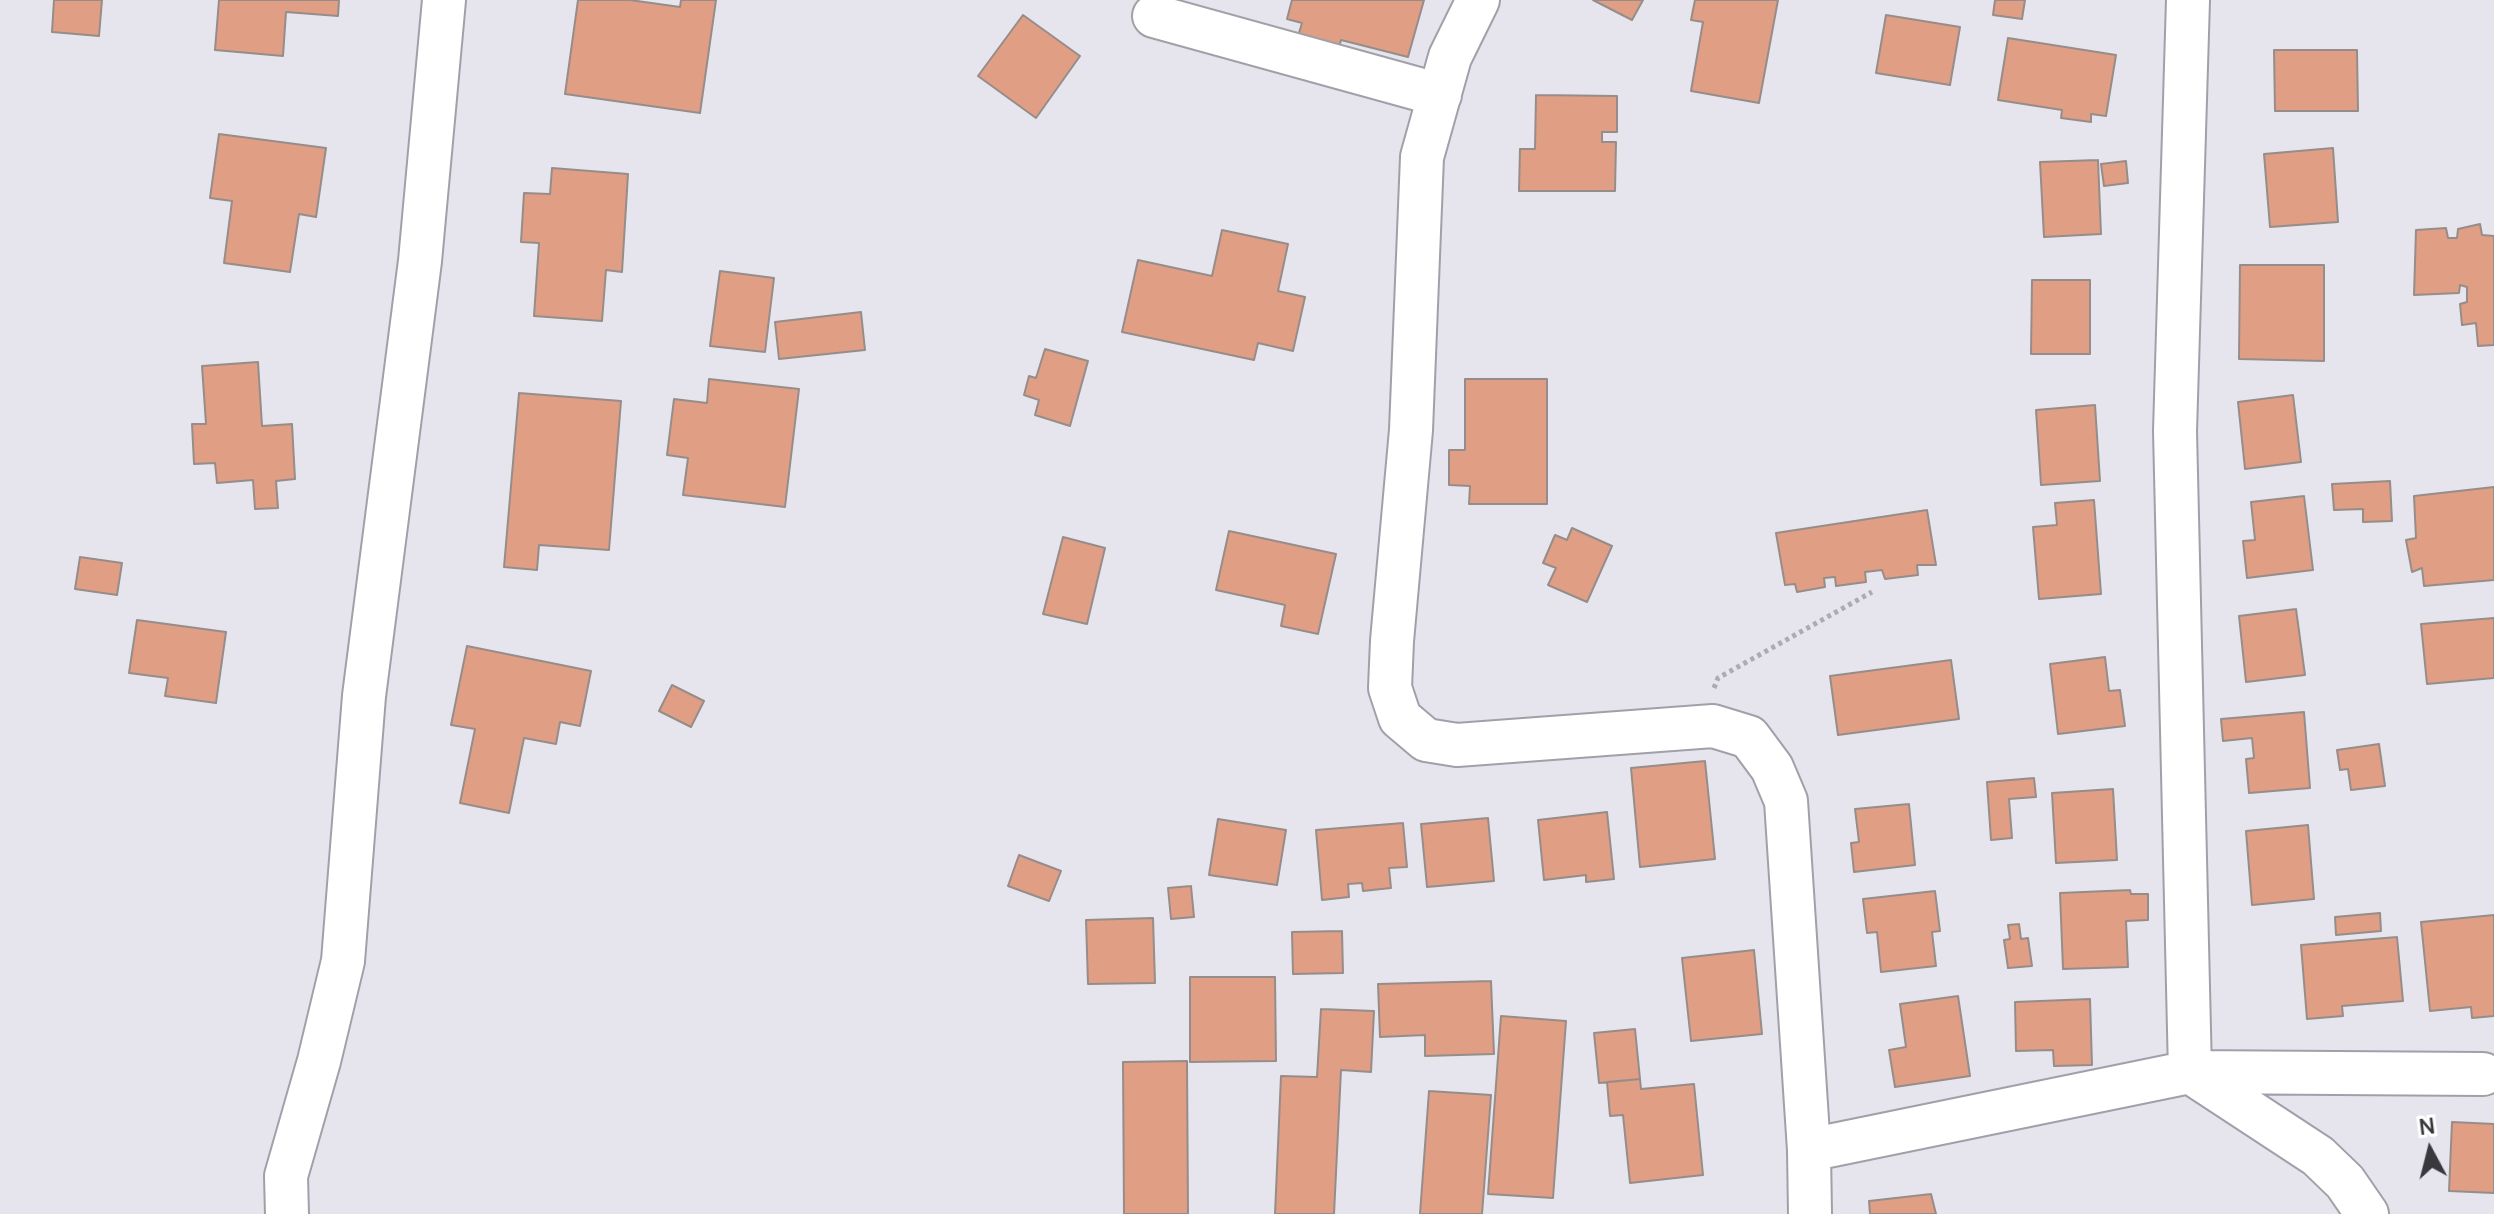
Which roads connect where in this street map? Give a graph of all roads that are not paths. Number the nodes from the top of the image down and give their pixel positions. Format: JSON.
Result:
{"nodes":[{"id":1,"x":444,"y":0,"type":"edge"},
{"id":2,"x":1478,"y":0,"type":"edge"},
{"id":3,"x":2188,"y":0,"type":"edge"},
{"id":4,"x":1154,"y":16,"type":"dead end"},
{"id":5,"x":1440,"y":95,"type":"junction"},
{"id":6,"x":2190,"y":1072,"type":"junction"},
{"id":7,"x":2483,"y":1074,"type":"dead end"},
{"id":8,"x":1809,"y":1150,"type":"junction"},
{"id":9,"x":287,"y":1214,"type":"edge"},
{"id":10,"x":1810,"y":1214,"type":"edge"},
{"id":11,"x":2367,"y":1214,"type":"edge"}],
"edges":[{"from":1,"to":9,"type":"street"},
{"from":2,"to":5,"type":"street"},
{"from":3,"to":6,"type":"street"},
{"from":4,"to":5,"type":"street"},
{"from":5,"to":8,"type":"street"},
{"from":6,"to":7,"type":"street"},
{"from":6,"to":8,"type":"street"},
{"from":6,"to":11,"type":"street"},
{"from":8,"to":10,"type":"street"}]}
